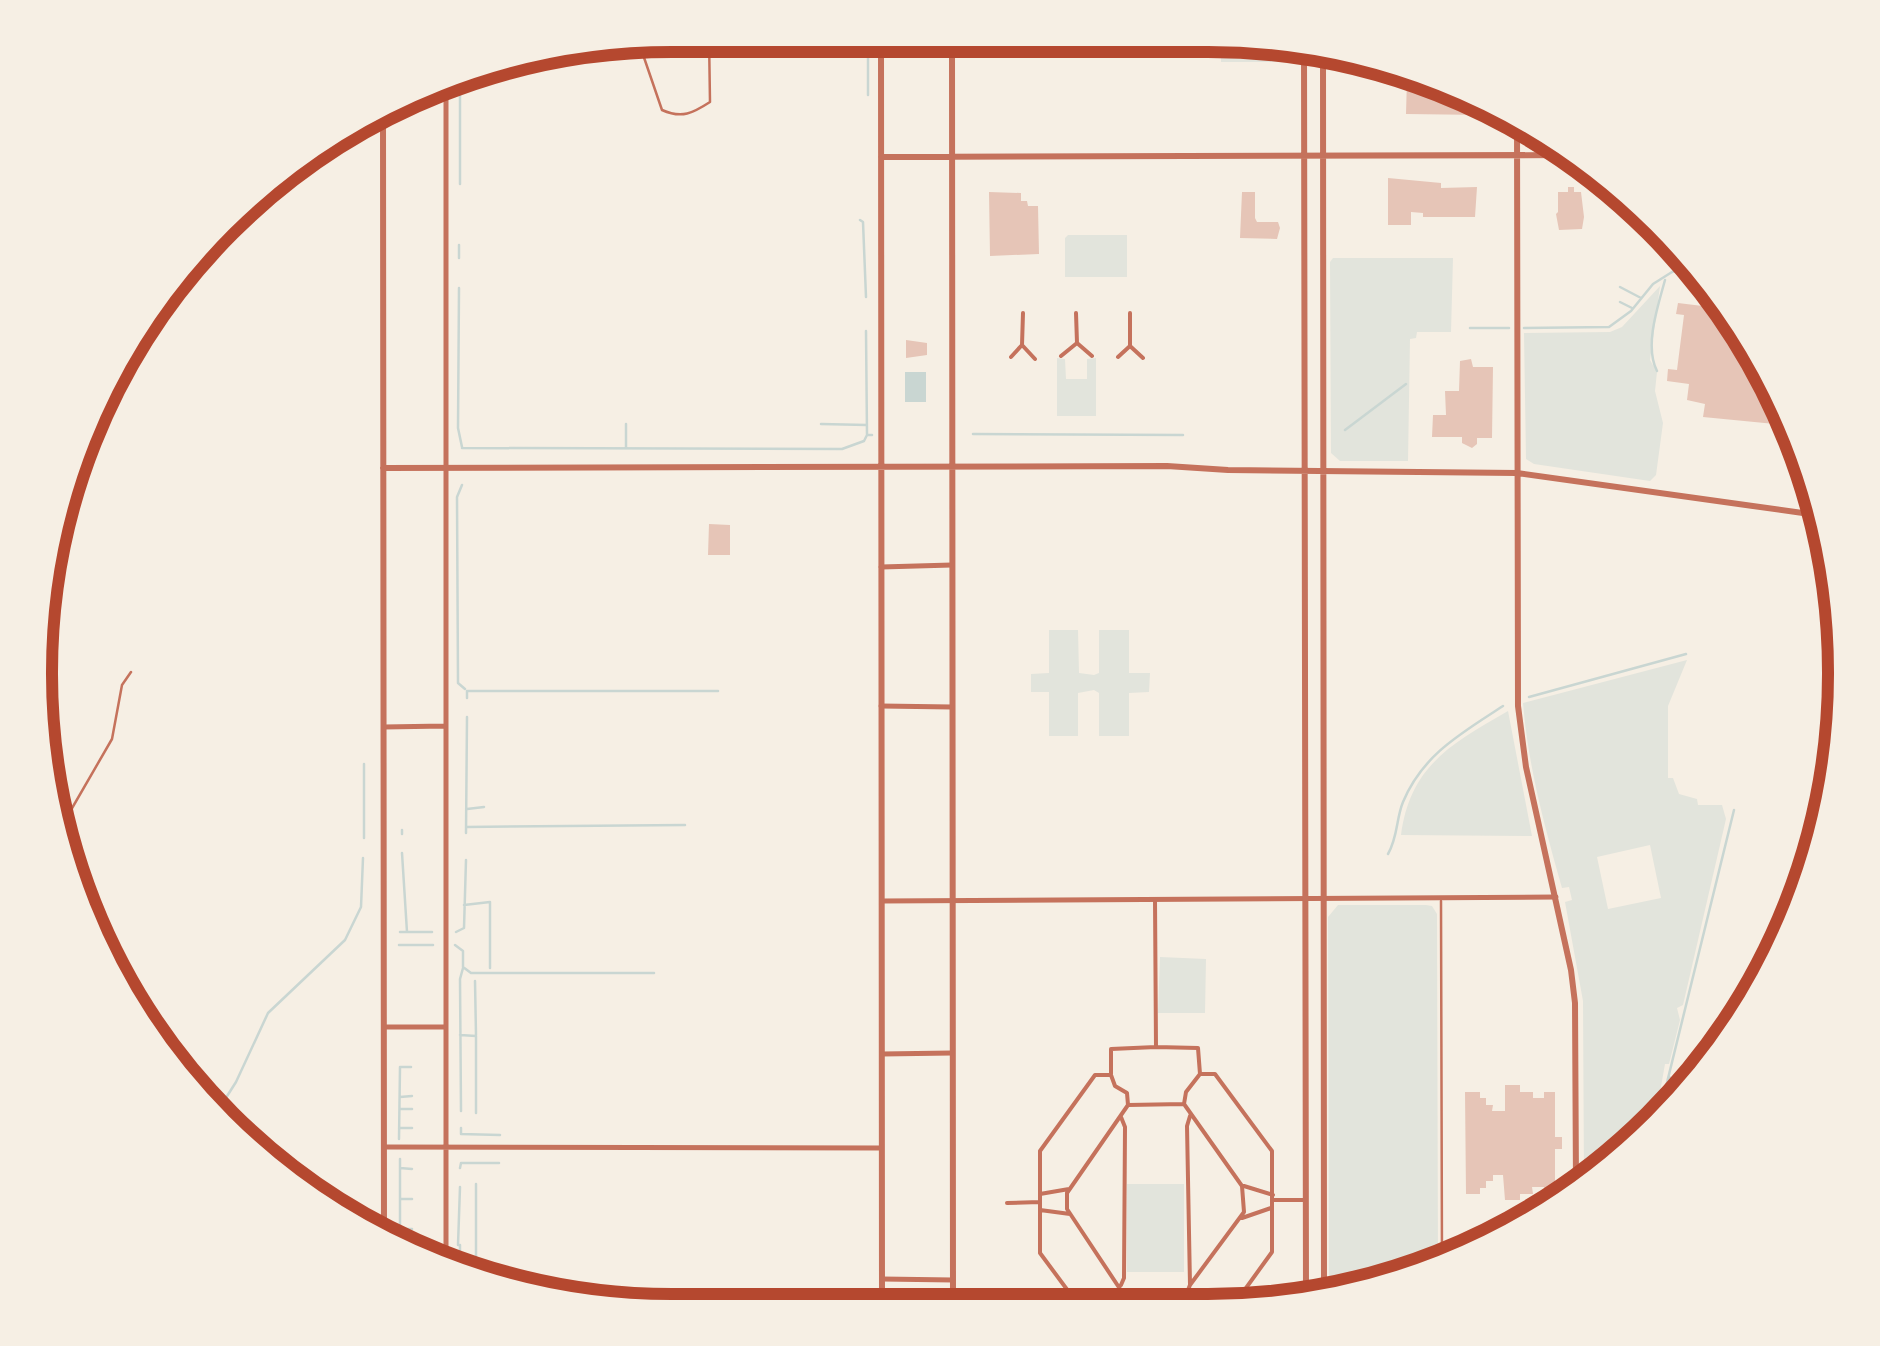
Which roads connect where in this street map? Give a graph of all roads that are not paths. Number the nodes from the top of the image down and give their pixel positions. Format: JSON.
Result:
{"nodes":[{"id":1,"x":709,"y":52,"type":"edge"},
{"id":2,"x":881,"y":52,"type":"edge"},
{"id":3,"x":952,"y":52,"type":"edge"},
{"id":4,"x":643,"y":53,"type":"edge"},
{"id":5,"x":1304,"y":60,"type":"edge"},
{"id":6,"x":1324,"y":63,"type":"edge"},
{"id":7,"x":446,"y":96,"type":"edge"},
{"id":8,"x":383,"y":125,"type":"edge"},
{"id":9,"x":1517,"y":136,"type":"edge"},
{"id":10,"x":952,"y":156,"type":"junction"},
{"id":11,"x":1304,"y":156,"type":"junction"},
{"id":12,"x":1322,"y":156,"type":"junction"},
{"id":13,"x":1517,"y":156,"type":"junction"},
{"id":14,"x":1550,"y":156,"type":"edge"},
{"id":15,"x":880,"y":158,"type":"junction"},
{"id":16,"x":1130,"y":312,"type":"dead end"},
{"id":17,"x":1022,"y":313,"type":"dead end"},
{"id":18,"x":1076,"y":313,"type":"dead end"},
{"id":19,"x":1076,"y":343,"type":"junction"},
{"id":20,"x":1022,"y":345,"type":"junction"},
{"id":21,"x":1130,"y":346,"type":"junction"},
{"id":22,"x":1060,"y":356,"type":"dead end"},
{"id":23,"x":1092,"y":356,"type":"dead end"},
{"id":24,"x":1011,"y":357,"type":"dead end"},
{"id":25,"x":1118,"y":357,"type":"dead end"},
{"id":26,"x":1142,"y":358,"type":"dead end"},
{"id":27,"x":1035,"y":359,"type":"dead end"},
{"id":28,"x":446,"y":467,"type":"junction"},
{"id":29,"x":952,"y":467,"type":"junction"},
{"id":30,"x":383,"y":468,"type":"junction"},
{"id":31,"x":882,"y":468,"type":"junction"},
{"id":32,"x":1306,"y":471,"type":"junction"},
{"id":33,"x":1323,"y":471,"type":"junction"},
{"id":34,"x":1517,"y":473,"type":"junction"},
{"id":35,"x":1806,"y":514,"type":"edge"},
{"id":36,"x":952,"y":565,"type":"junction"},
{"id":37,"x":881,"y":567,"type":"junction"},
{"id":38,"x":131,"y":672,"type":"dead end"},
{"id":39,"x":881,"y":706,"type":"junction"},
{"id":40,"x":952,"y":706,"type":"junction"},
{"id":41,"x":444,"y":726,"type":"junction"},
{"id":42,"x":384,"y":727,"type":"junction"},
{"id":43,"x":69,"y":814,"type":"edge"},
{"id":44,"x":1556,"y":897,"type":"junction"},
{"id":45,"x":1441,"y":899,"type":"junction"},
{"id":46,"x":1155,"y":900,"type":"junction"},
{"id":47,"x":1306,"y":900,"type":"junction"},
{"id":48,"x":1323,"y":900,"type":"junction"},
{"id":49,"x":882,"y":901,"type":"junction"},
{"id":50,"x":952,"y":901,"type":"junction"},
{"id":51,"x":384,"y":1027,"type":"junction"},
{"id":52,"x":446,"y":1027,"type":"junction"},
{"id":53,"x":1156,"y":1047,"type":"junction"},
{"id":54,"x":952,"y":1053,"type":"junction"},
{"id":55,"x":882,"y":1054,"type":"junction"},
{"id":56,"x":1200,"y":1074,"type":"junction"},
{"id":57,"x":1111,"y":1075,"type":"junction"},
{"id":58,"x":1184,"y":1104,"type":"junction"},
{"id":59,"x":1128,"y":1105,"type":"junction"},
{"id":60,"x":1190,"y":1116,"type":"junction"},
{"id":61,"x":1121,"y":1117,"type":"junction"},
{"id":62,"x":384,"y":1147,"type":"junction"},
{"id":63,"x":445,"y":1148,"type":"junction"},
{"id":64,"x":881,"y":1148,"type":"junction"},
{"id":65,"x":1576,"y":1172,"type":"edge"},
{"id":66,"x":1242,"y":1186,"type":"junction"},
{"id":67,"x":1070,"y":1188,"type":"junction"},
{"id":68,"x":1040,"y":1194,"type":"junction"},
{"id":69,"x":1273,"y":1198,"type":"junction"},
{"id":70,"x":1306,"y":1200,"type":"junction"},
{"id":71,"x":1007,"y":1202,"type":"dead end"},
{"id":72,"x":1040,"y":1202,"type":"junction"},
{"id":73,"x":1272,"y":1208,"type":"junction"},
{"id":74,"x":1040,"y":1210,"type":"junction"},
{"id":75,"x":1071,"y":1214,"type":"junction"},
{"id":76,"x":1242,"y":1218,"type":"junction"},
{"id":77,"x":384,"y":1222,"type":"edge"},
{"id":78,"x":1442,"y":1247,"type":"edge"},
{"id":79,"x":446,"y":1250,"type":"edge"},
{"id":80,"x":882,"y":1279,"type":"junction"},
{"id":81,"x":953,"y":1280,"type":"junction"},
{"id":82,"x":1324,"y":1283,"type":"edge"},
{"id":83,"x":1120,"y":1285,"type":"junction"},
{"id":84,"x":1190,"y":1285,"type":"junction"},
{"id":85,"x":1306,"y":1285,"type":"edge"},
{"id":86,"x":1243,"y":1292,"type":"edge"},
{"id":87,"x":882,"y":1294,"type":"edge"},
{"id":88,"x":953,"y":1294,"type":"edge"},
{"id":89,"x":1070,"y":1294,"type":"edge"},
{"id":90,"x":1123,"y":1294,"type":"edge"},
{"id":91,"x":1188,"y":1294,"type":"edge"}],
"edges":[{"from":1,"to":4,"type":"lane"},
{"from":2,"to":15,"type":"street"},
{"from":3,"to":10,"type":"street"},
{"from":5,"to":11,"type":"street"},
{"from":6,"to":12,"type":"street"},
{"from":7,"to":28,"type":"street"},
{"from":8,"to":30,"type":"street"},
{"from":9,"to":13,"type":"street"},
{"from":10,"to":11,"type":"street"},
{"from":10,"to":15,"type":"street"},
{"from":10,"to":29,"type":"street"},
{"from":11,"to":12,"type":"street"},
{"from":11,"to":32,"type":"street"},
{"from":12,"to":13,"type":"street"},
{"from":12,"to":33,"type":"street"},
{"from":13,"to":14,"type":"street"},
{"from":13,"to":34,"type":"street"},
{"from":15,"to":31,"type":"street"},
{"from":16,"to":21,"type":"street"},
{"from":17,"to":20,"type":"street"},
{"from":18,"to":19,"type":"street"},
{"from":19,"to":22,"type":"street"},
{"from":19,"to":23,"type":"street"},
{"from":20,"to":24,"type":"street"},
{"from":20,"to":27,"type":"street"},
{"from":21,"to":25,"type":"street"},
{"from":21,"to":26,"type":"street"},
{"from":28,"to":30,"type":"street"},
{"from":28,"to":31,"type":"street"},
{"from":28,"to":41,"type":"street"},
{"from":29,"to":31,"type":"street"},
{"from":29,"to":32,"type":"street"},
{"from":29,"to":36,"type":"street"},
{"from":30,"to":42,"type":"street"},
{"from":31,"to":37,"type":"street"},
{"from":32,"to":33,"type":"street"},
{"from":32,"to":47,"type":"street"},
{"from":33,"to":34,"type":"street"},
{"from":33,"to":48,"type":"street"},
{"from":34,"to":35,"type":"street"},
{"from":34,"to":44,"type":"street"},
{"from":36,"to":37,"type":"street"},
{"from":36,"to":40,"type":"street"},
{"from":37,"to":39,"type":"street"},
{"from":38,"to":43,"type":"lane"},
{"from":39,"to":40,"type":"street"},
{"from":39,"to":49,"type":"street"},
{"from":40,"to":50,"type":"street"},
{"from":41,"to":42,"type":"street"},
{"from":41,"to":52,"type":"street"},
{"from":42,"to":51,"type":"street"},
{"from":44,"to":45,"type":"street"},
{"from":44,"to":65,"type":"street"},
{"from":45,"to":48,"type":"street"},
{"from":45,"to":78,"type":"lane"},
{"from":46,"to":47,"type":"street"},
{"from":46,"to":50,"type":"street"},
{"from":46,"to":53,"type":"street"},
{"from":47,"to":48,"type":"street"},
{"from":47,"to":70,"type":"street"},
{"from":48,"to":82,"type":"street"},
{"from":49,"to":50,"type":"street"},
{"from":49,"to":55,"type":"street"},
{"from":50,"to":54,"type":"street"},
{"from":51,"to":52,"type":"street"},
{"from":51,"to":62,"type":"street"},
{"from":52,"to":63,"type":"street"},
{"from":53,"to":56,"type":"street"},
{"from":53,"to":57,"type":"street"},
{"from":54,"to":55,"type":"street"},
{"from":54,"to":81,"type":"street"},
{"from":55,"to":64,"type":"street"},
{"from":56,"to":58,"type":"street"},
{"from":56,"to":69,"type":"street"},
{"from":57,"to":59,"type":"street"},
{"from":57,"to":68,"type":"street"},
{"from":58,"to":59,"type":"street"},
{"from":58,"to":60,"type":"street"},
{"from":59,"to":61,"type":"street"},
{"from":60,"to":66,"type":"street"},
{"from":60,"to":84,"type":"street"},
{"from":61,"to":67,"type":"street"},
{"from":61,"to":83,"type":"street"},
{"from":62,"to":63,"type":"street"},
{"from":62,"to":77,"type":"street"},
{"from":63,"to":64,"type":"street"},
{"from":63,"to":79,"type":"street"},
{"from":64,"to":80,"type":"street"},
{"from":66,"to":69,"type":"street"},
{"from":66,"to":76,"type":"street"},
{"from":67,"to":68,"type":"street"},
{"from":67,"to":75,"type":"street"},
{"from":68,"to":72,"type":"street"},
{"from":69,"to":70,"type":"street"},
{"from":69,"to":73,"type":"street"},
{"from":70,"to":85,"type":"street"},
{"from":71,"to":72,"type":"street"},
{"from":72,"to":74,"type":"street"},
{"from":73,"to":76,"type":"street"},
{"from":73,"to":86,"type":"street"},
{"from":74,"to":75,"type":"street"},
{"from":74,"to":89,"type":"street"},
{"from":75,"to":83,"type":"street"},
{"from":76,"to":84,"type":"street"},
{"from":80,"to":81,"type":"street"},
{"from":80,"to":87,"type":"street"},
{"from":81,"to":88,"type":"street"},
{"from":83,"to":90,"type":"street"},
{"from":84,"to":91,"type":"street"}]}
